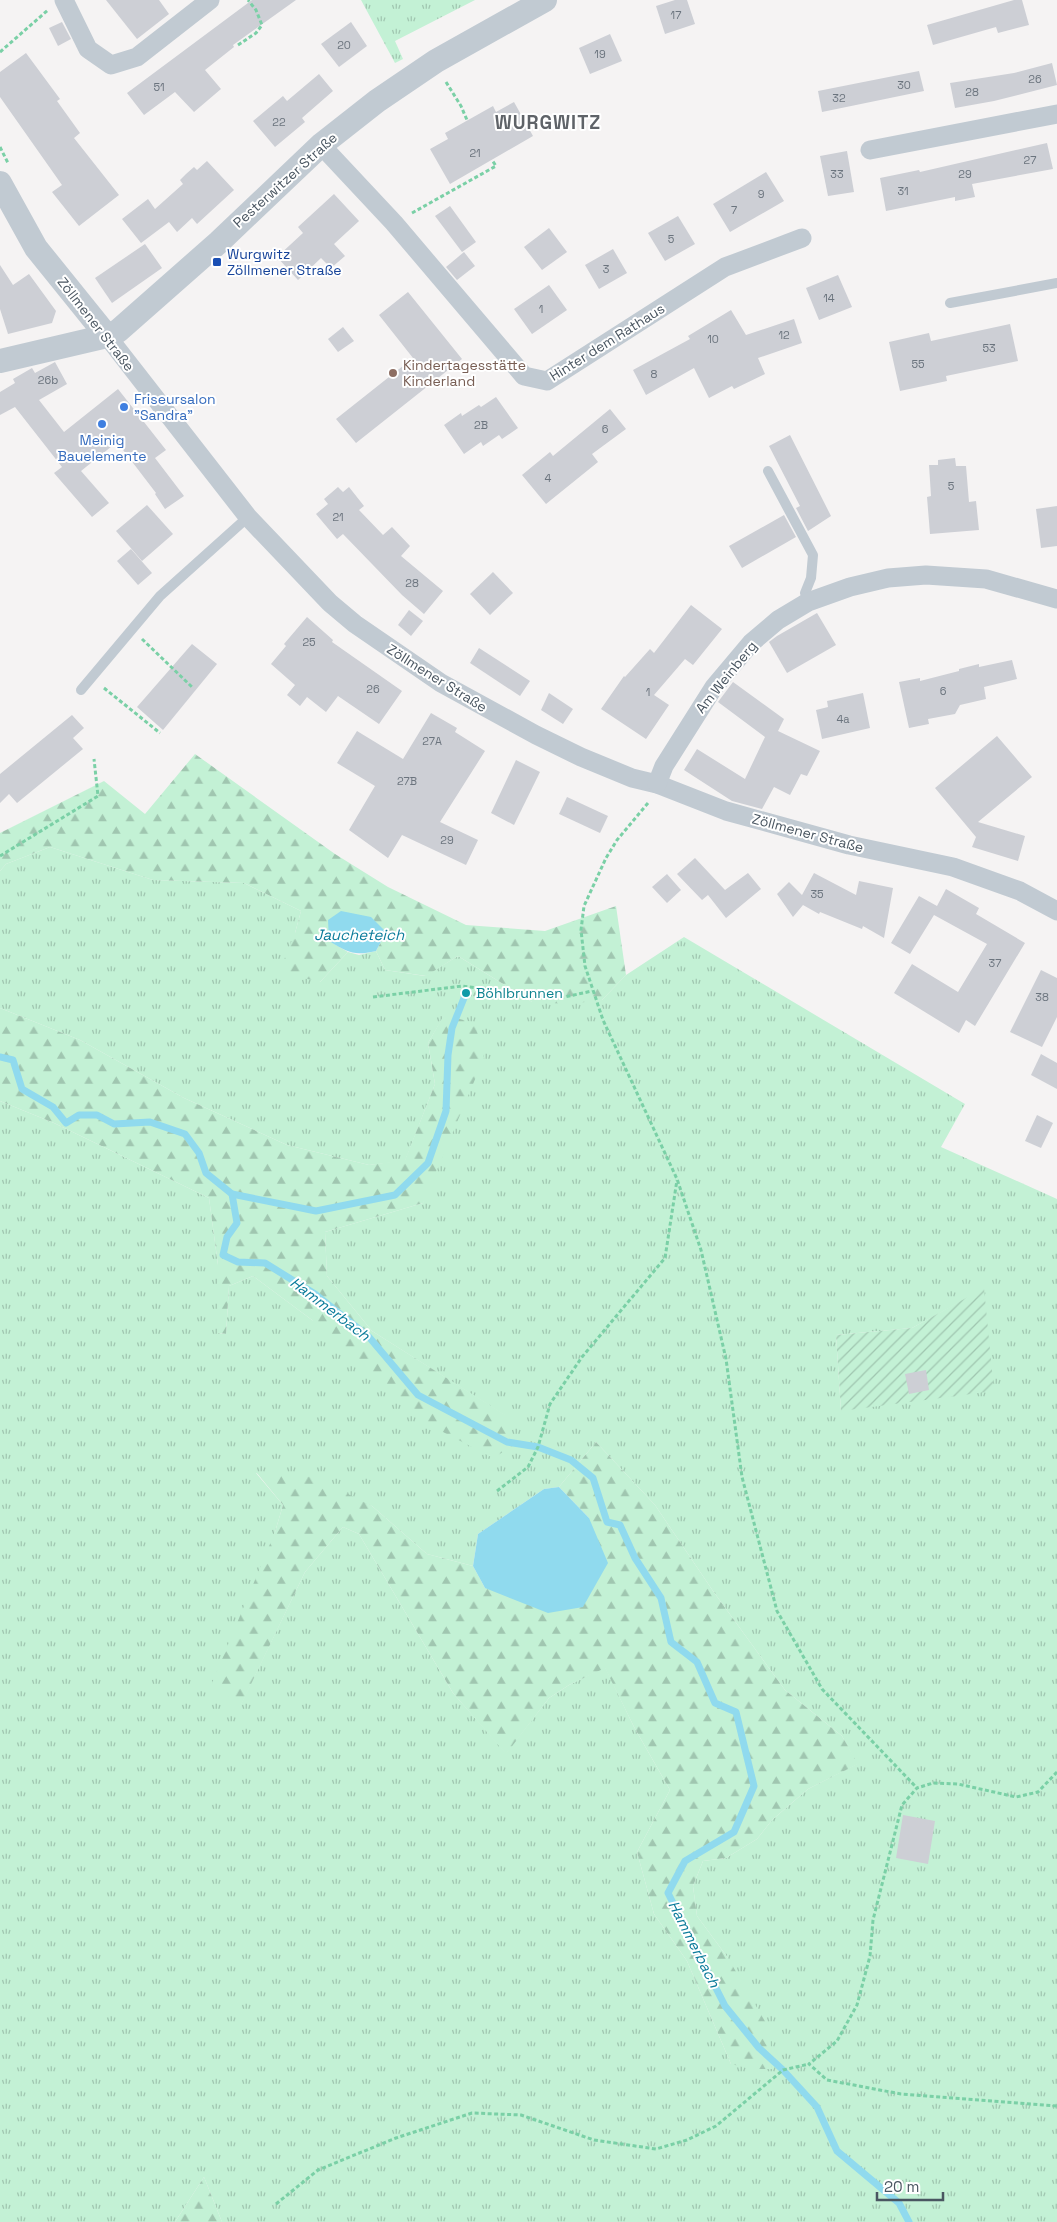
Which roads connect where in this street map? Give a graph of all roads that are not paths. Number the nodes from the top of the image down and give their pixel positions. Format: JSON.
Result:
{"nodes":[{"id":1,"x":210,"y":0,"type":"edge"},
{"id":2,"x":545,"y":0,"type":"edge"},
{"id":3,"x":58,"y":3,"type":"edge"},
{"id":4,"x":1057,"y":114,"type":"edge"},
{"id":5,"x":322,"y":145,"type":"junction"},
{"id":6,"x":870,"y":150,"type":"dead end"},
{"id":7,"x":0,"y":183,"type":"edge"},
{"id":8,"x":802,"y":238,"type":"dead end"},
{"id":9,"x":1057,"y":283,"type":"edge"},
{"id":10,"x":950,"y":303,"type":"dead end"},
{"id":11,"x":107,"y":336,"type":"junction"},
{"id":12,"x":0,"y":361,"type":"edge"},
{"id":13,"x":768,"y":471,"type":"dead end"},
{"id":14,"x":248,"y":517,"type":"junction"},
{"id":15,"x":1057,"y":599,"type":"edge"},
{"id":16,"x":808,"y":602,"type":"junction"},
{"id":17,"x":81,"y":690,"type":"dead end"},
{"id":18,"x":653,"y":792,"type":"junction"},
{"id":19,"x":1057,"y":910,"type":"edge"}],
"edges":[{"from":1,"to":3,"type":"street"},
{"from":2,"to":5,"type":"street","name":"Pesterwitzer Straße"},
{"from":4,"to":6,"type":"street"},
{"from":5,"to":8,"type":"street","name":"Hinter dem Rathaus"},
{"from":5,"to":11,"type":"street","name":"Pesterwitzer Straße"},
{"from":7,"to":11,"type":"street","name":"Zöllmener Straße"},
{"from":9,"to":10,"type":"lane"},
{"from":11,"to":12,"type":"street","name":"Pesterwitzer Straße"},
{"from":11,"to":14,"type":"street","name":"Zöllmener Straße"},
{"from":13,"to":16,"type":"lane"},
{"from":14,"to":17,"type":"lane"},
{"from":14,"to":18,"type":"street","name":"Zöllmener Straße"},
{"from":15,"to":16,"type":"street","name":"Am Weinberg"},
{"from":16,"to":18,"type":"street","name":"Am Weinberg"},
{"from":18,"to":19,"type":"street","name":"Zöllmener Straße"}]}
